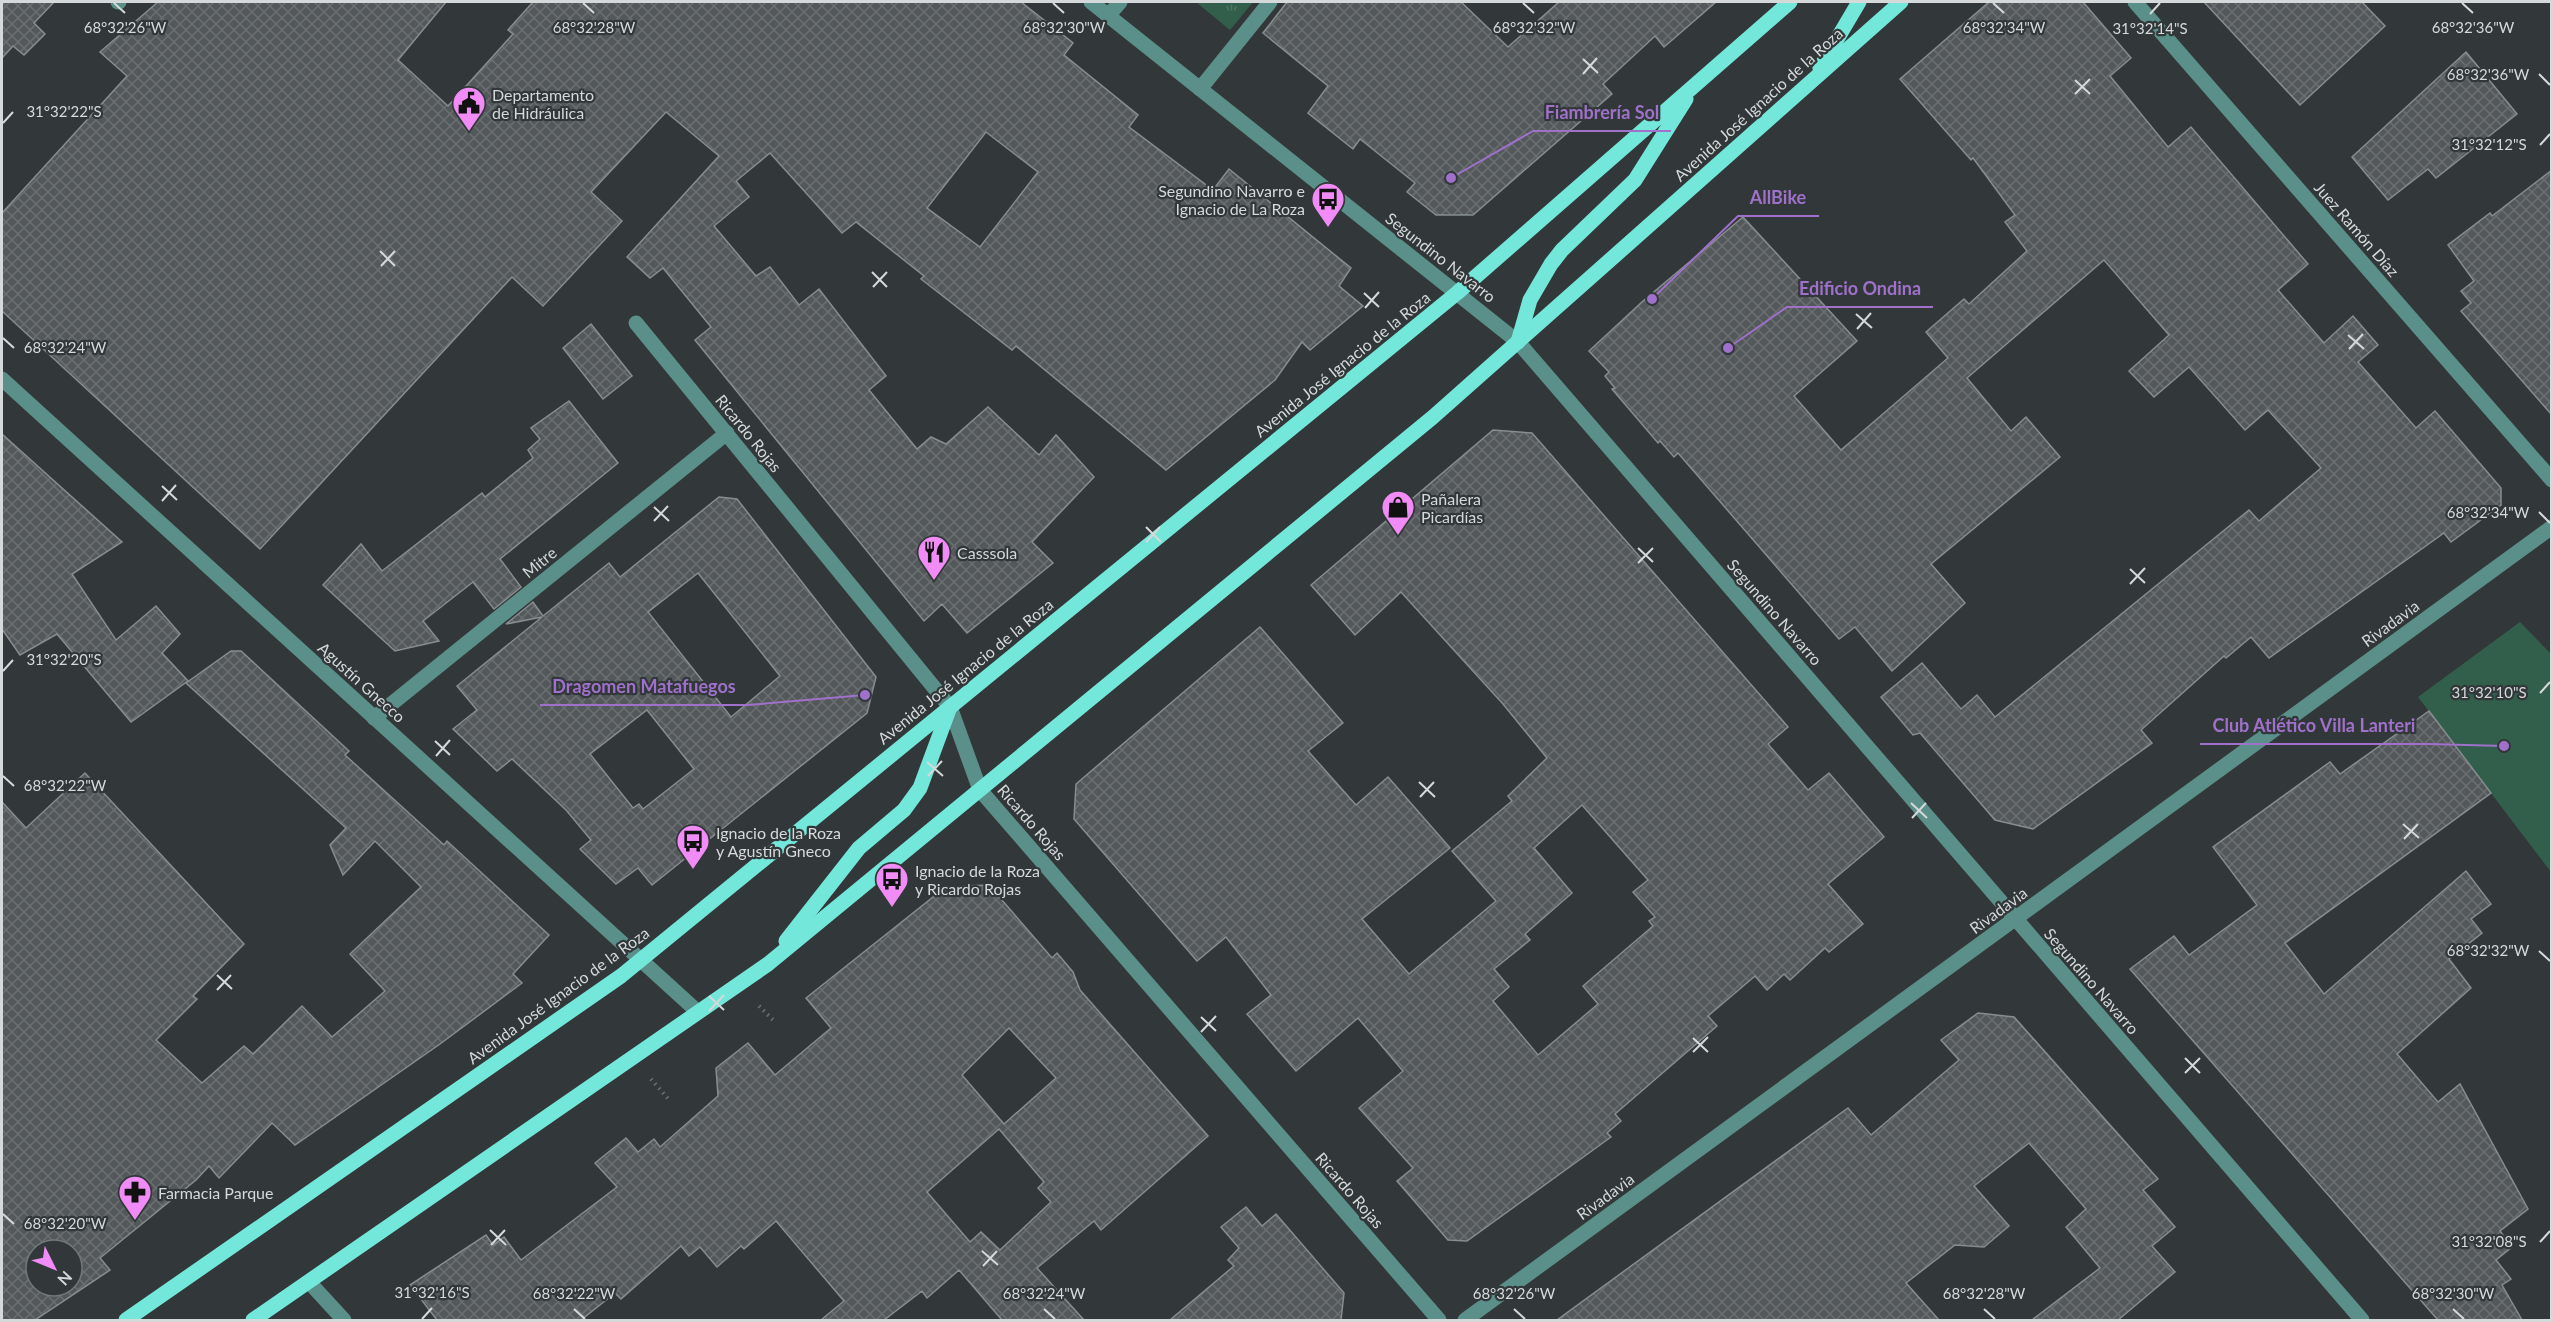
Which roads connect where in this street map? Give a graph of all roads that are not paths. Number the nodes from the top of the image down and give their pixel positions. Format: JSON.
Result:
{"nodes":[{"id":1,"x":1091,"y":2,"type":"edge"},
{"id":2,"x":1120,"y":2,"type":"edge"},
{"id":3,"x":1270,"y":2,"type":"edge"},
{"id":4,"x":1790,"y":2,"type":"edge"},
{"id":5,"x":1859,"y":2,"type":"edge"},
{"id":6,"x":1901,"y":2,"type":"edge"},
{"id":7,"x":2135,"y":2,"type":"edge"},
{"id":8,"x":1108,"y":16,"type":"junction"},
{"id":9,"x":1814,"y":79,"type":"junction"},
{"id":10,"x":1695,"y":84,"type":"junction"},
{"id":11,"x":1200,"y":89,"type":"junction"},
{"id":12,"x":1457,"y":293,"type":"junction"},
{"id":13,"x":636,"y":323,"type":"dead end"},
{"id":14,"x":1518,"y":342,"type":"junction"},
{"id":15,"x":2,"y":379,"type":"edge"},
{"id":16,"x":727,"y":433,"type":"junction"},
{"id":17,"x":2552,"y":480,"type":"edge"},
{"id":18,"x":2552,"y":527,"type":"edge"},
{"id":19,"x":950,"y":707,"type":"junction"},
{"id":20,"x":374,"y":718,"type":"junction"},
{"id":21,"x":980,"y":790,"type":"junction"},
{"id":22,"x":2015,"y":919,"type":"junction"},
{"id":23,"x":640,"y":960,"type":"junction"},
{"id":24,"x":768,"y":964,"type":"junction"},
{"id":25,"x":698,"y":1012,"type":"junction"},
{"id":26,"x":309,"y":1282,"type":"junction"},
{"id":27,"x":126,"y":1320,"type":"edge"},
{"id":28,"x":253,"y":1320,"type":"edge"},
{"id":29,"x":344,"y":1320,"type":"edge"},
{"id":30,"x":1439,"y":1320,"type":"edge"},
{"id":31,"x":1465,"y":1320,"type":"edge"},
{"id":32,"x":2362,"y":1320,"type":"edge"}],
"edges":[{"from":1,"to":8,"type":"street","name":"Segundino Navarro"},
{"from":2,"to":8,"type":"street"},
{"from":3,"to":11,"type":"street"},
{"from":4,"to":10,"type":"main road","name":"Avenida José Ignacio de la Roza"},
{"from":5,"to":9,"type":"main road"},
{"from":6,"to":9,"type":"main road","name":"Avenida José Ignacio de la Roza"},
{"from":7,"to":17,"type":"street","name":"Juez Ramón Díaz"},
{"from":8,"to":11,"type":"street","name":"Segundino Navarro"},
{"from":9,"to":14,"type":"main road","name":"Avenida José Ignacio de la Roza"},
{"from":10,"to":12,"type":"main road","name":"Avenida José Ignacio de la Roza"},
{"from":10,"to":14,"type":"main road"},
{"from":11,"to":12,"type":"street","name":"Segundino Navarro"},
{"from":12,"to":14,"type":"street","name":"Segundino Navarro"},
{"from":12,"to":19,"type":"main road","name":"Avenida José Ignacio de la Roza"},
{"from":13,"to":16,"type":"street","name":"Ricardo Rojas"},
{"from":14,"to":21,"type":"main road","name":"Avenida José Ignacio de la Roza"},
{"from":14,"to":22,"type":"street","name":"Segundino Navarro"},
{"from":15,"to":20,"type":"street","name":"Agustín Gnecco"},
{"from":16,"to":19,"type":"street","name":"Ricardo Rojas"},
{"from":16,"to":20,"type":"street","name":"Mitre"},
{"from":18,"to":22,"type":"street","name":"Rivadavia"},
{"from":19,"to":21,"type":"street","name":"Ricardo Rojas"},
{"from":19,"to":23,"type":"main road","name":"Avenida José Ignacio de la Roza"},
{"from":19,"to":24,"type":"main road"},
{"from":20,"to":23,"type":"street","name":"Agustín Gnecco"},
{"from":21,"to":24,"type":"main road","name":"Avenida José Ignacio de la Roza"},
{"from":21,"to":30,"type":"street","name":"Ricardo Rojas"},
{"from":22,"to":31,"type":"street","name":"Rivadavia"},
{"from":22,"to":32,"type":"street","name":"Segundino Navarro"},
{"from":23,"to":25,"type":"street","name":"Agustín Gnecco"},
{"from":23,"to":27,"type":"main road","name":"Avenida José Ignacio de la Roza"},
{"from":24,"to":25,"type":"main road","name":"Avenida José Ignacio de la Roza"},
{"from":25,"to":26,"type":"main road","name":"Avenida José Ignacio de la Roza"},
{"from":26,"to":28,"type":"main road","name":"Avenida José Ignacio de la Roza"},
{"from":26,"to":29,"type":"street"}]}
